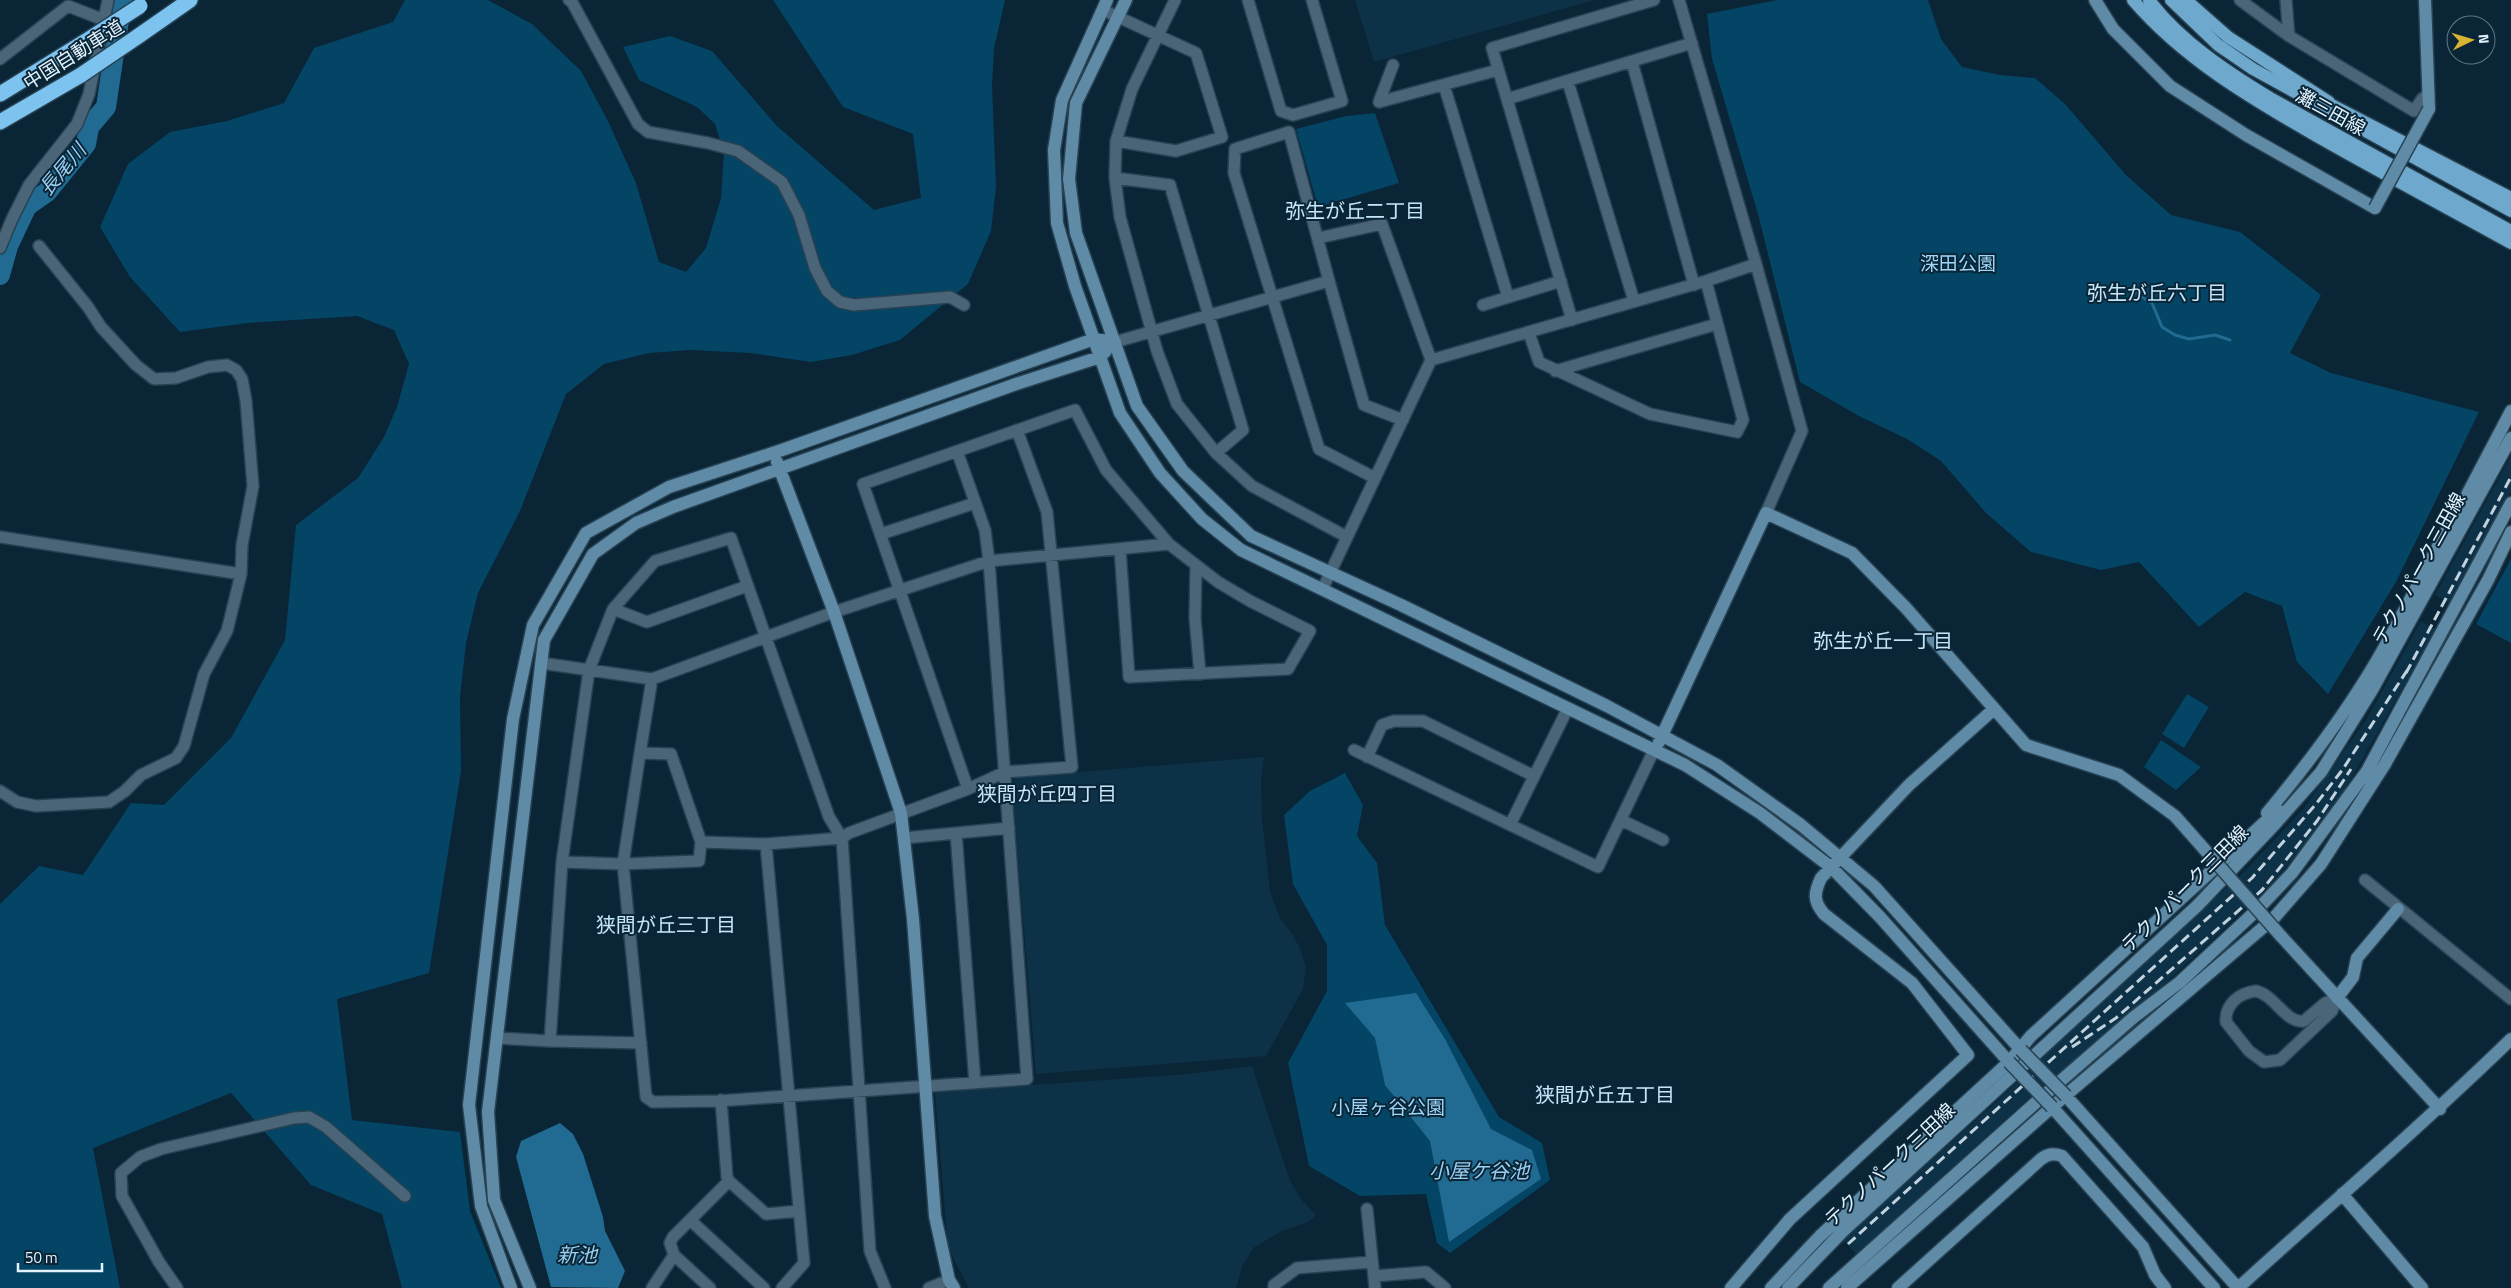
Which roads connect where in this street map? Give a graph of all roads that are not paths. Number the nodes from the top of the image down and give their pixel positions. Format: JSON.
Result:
{"nodes":[{"id":1,"x":108,"y":0,"type":"edge"},
{"id":2,"x":190,"y":0,"type":"edge"},
{"id":3,"x":569,"y":0,"type":"edge"},
{"id":4,"x":1126,"y":0,"type":"edge"},
{"id":5,"x":1175,"y":0,"type":"edge"},
{"id":6,"x":1248,"y":0,"type":"edge"},
{"id":7,"x":1312,"y":0,"type":"edge"},
{"id":8,"x":1654,"y":0,"type":"edge"},
{"id":9,"x":1679,"y":0,"type":"edge"},
{"id":10,"x":2095,"y":0,"type":"edge"},
{"id":11,"x":2133,"y":0,"type":"edge"},
{"id":12,"x":2150,"y":0,"type":"edge"},
{"id":13,"x":2171,"y":0,"type":"edge"},
{"id":14,"x":2186,"y":0,"type":"edge"},
{"id":15,"x":2240,"y":0,"type":"edge"},
{"id":16,"x":2286,"y":0,"type":"edge"},
{"id":17,"x":2425,"y":0,"type":"edge"},
{"id":18,"x":144,"y":3,"type":"edge"},
{"id":19,"x":1105,"y":5,"type":"edge"},
{"id":20,"x":1118,"y":16,"type":"junction"},
{"id":21,"x":104,"y":20,"type":"junction"},
{"id":22,"x":1158,"y":34,"type":"junction"},
{"id":23,"x":2289,"y":36,"type":"junction"},
{"id":24,"x":1692,"y":43,"type":"junction"},
{"id":25,"x":0,"y":59,"type":"edge"},
{"id":26,"x":1632,"y":62,"type":"junction"},
{"id":27,"x":1393,"y":65,"type":"dead end"},
{"id":28,"x":2253,"y":69,"type":"junction"},
{"id":29,"x":1498,"y":70,"type":"junction"},
{"id":30,"x":1568,"y":82,"type":"junction"},
{"id":31,"x":1444,"y":84,"type":"junction"},
{"id":32,"x":0,"y":94,"type":"edge"},
{"id":33,"x":2429,"y":94,"type":"junction"},
{"id":34,"x":2270,"y":98,"type":"junction"},
{"id":35,"x":1507,"y":99,"type":"junction"},
{"id":36,"x":2338,"y":107,"type":"junction"},
{"id":37,"x":0,"y":122,"type":"edge"},
{"id":38,"x":1116,"y":141,"type":"junction"},
{"id":39,"x":2355,"y":158,"type":"junction"},
{"id":40,"x":1115,"y":178,"type":"junction"},
{"id":41,"x":2511,"y":198,"type":"edge"},
{"id":42,"x":2511,"y":211,"type":"edge"},
{"id":43,"x":2511,"y":231,"type":"edge"},
{"id":44,"x":1318,"y":238,"type":"junction"},
{"id":45,"x":2511,"y":243,"type":"edge"},
{"id":46,"x":39,"y":246,"type":"dead end"},
{"id":47,"x":0,"y":248,"type":"edge"},
{"id":48,"x":1756,"y":264,"type":"junction"},
{"id":49,"x":1329,"y":281,"type":"junction"},
{"id":50,"x":1561,"y":281,"type":"junction"},
{"id":51,"x":1706,"y":281,"type":"junction"},
{"id":52,"x":1694,"y":285,"type":"junction"},
{"id":53,"x":1273,"y":297,"type":"junction"},
{"id":54,"x":1508,"y":297,"type":"junction"},
{"id":55,"x":1634,"y":301,"type":"junction"},
{"id":56,"x":964,"y":305,"type":"dead end"},
{"id":57,"x":1483,"y":305,"type":"dead end"},
{"id":58,"x":1210,"y":314,"type":"junction"},
{"id":59,"x":1572,"y":320,"type":"junction"},
{"id":60,"x":1716,"y":324,"type":"junction"},
{"id":61,"x":1152,"y":331,"type":"junction"},
{"id":62,"x":1529,"y":333,"type":"junction"},
{"id":63,"x":1094,"y":339,"type":"junction"},
{"id":64,"x":1115,"y":342,"type":"junction"},
{"id":65,"x":1100,"y":357,"type":"junction"},
{"id":66,"x":1431,"y":360,"type":"junction"},
{"id":67,"x":1556,"y":371,"type":"junction"},
{"id":68,"x":2511,"y":411,"type":"edge"},
{"id":69,"x":1403,"y":420,"type":"junction"},
{"id":70,"x":1017,"y":430,"type":"junction"},
{"id":71,"x":2511,"y":438,"type":"edge"},
{"id":72,"x":957,"y":451,"type":"junction"},
{"id":73,"x":774,"y":453,"type":"junction"},
{"id":74,"x":1216,"y":453,"type":"junction"},
{"id":75,"x":780,"y":469,"type":"junction"},
{"id":76,"x":1375,"y":478,"type":"junction"},
{"id":77,"x":2463,"y":501,"type":"junction"},
{"id":78,"x":975,"y":502,"type":"junction"},
{"id":79,"x":2511,"y":503,"type":"edge"},
{"id":80,"x":1766,"y":512,"type":"junction"},
{"id":81,"x":881,"y":534,"type":"junction"},
{"id":82,"x":2509,"y":535,"type":"edge"},
{"id":83,"x":0,"y":537,"type":"edge"},
{"id":84,"x":1347,"y":537,"type":"junction"},
{"id":85,"x":1169,"y":544,"type":"junction"},
{"id":86,"x":1120,"y":549,"type":"junction"},
{"id":87,"x":1052,"y":554,"type":"junction"},
{"id":88,"x":989,"y":561,"type":"junction"},
{"id":89,"x":1196,"y":565,"type":"junction"},
{"id":90,"x":241,"y":574,"type":"junction"},
{"id":91,"x":1334,"y":575,"type":"junction"},
{"id":92,"x":2474,"y":576,"type":"junction"},
{"id":93,"x":748,"y":586,"type":"junction"},
{"id":94,"x":899,"y":590,"type":"junction"},
{"id":95,"x":1326,"y":590,"type":"junction"},
{"id":96,"x":613,"y":609,"type":"junction"},
{"id":97,"x":834,"y":612,"type":"junction"},
{"id":98,"x":2411,"y":620,"type":"junction"},
{"id":99,"x":766,"y":639,"type":"junction"},
{"id":100,"x":542,"y":663,"type":"junction"},
{"id":101,"x":589,"y":670,"type":"junction"},
{"id":102,"x":1200,"y":674,"type":"junction"},
{"id":103,"x":652,"y":679,"type":"junction"},
{"id":104,"x":1568,"y":708,"type":"junction"},
{"id":105,"x":1994,"y":709,"type":"junction"},
{"id":106,"x":1663,"y":735,"type":"junction"},
{"id":107,"x":1354,"y":750,"type":"dead end"},
{"id":108,"x":1654,"y":750,"type":"junction"},
{"id":109,"x":640,"y":753,"type":"junction"},
{"id":110,"x":1368,"y":757,"type":"junction"},
{"id":111,"x":1005,"y":772,"type":"junction"},
{"id":112,"x":2321,"y":772,"type":"junction"},
{"id":113,"x":1534,"y":776,"type":"junction"},
{"id":114,"x":968,"y":789,"type":"junction"},
{"id":115,"x":2356,"y":789,"type":"junction"},
{"id":116,"x":0,"y":791,"type":"edge"},
{"id":117,"x":901,"y":814,"type":"junction"},
{"id":118,"x":1620,"y":820,"type":"junction"},
{"id":119,"x":1510,"y":825,"type":"junction"},
{"id":120,"x":1009,"y":828,"type":"junction"},
{"id":121,"x":956,"y":833,"type":"junction"},
{"id":122,"x":842,"y":838,"type":"junction"},
{"id":123,"x":904,"y":838,"type":"junction"},
{"id":124,"x":1663,"y":840,"type":"dead end"},
{"id":125,"x":700,"y":842,"type":"junction"},
{"id":126,"x":766,"y":844,"type":"junction"},
{"id":127,"x":2240,"y":846,"type":"junction"},
{"id":128,"x":1841,"y":858,"type":"junction"},
{"id":129,"x":562,"y":862,"type":"junction"},
{"id":130,"x":623,"y":864,"type":"junction"},
{"id":131,"x":1832,"y":868,"type":"junction"},
{"id":132,"x":2364,"y":880,"type":"dead end"},
{"id":133,"x":2398,"y":909,"type":"junction"},
{"id":134,"x":2258,"y":931,"type":"junction"},
{"id":135,"x":2337,"y":998,"type":"junction"},
{"id":136,"x":2511,"y":999,"type":"edge"},
{"id":137,"x":497,"y":1038,"type":"junction"},
{"id":138,"x":2511,"y":1039,"type":"edge"},
{"id":139,"x":550,"y":1041,"type":"junction"},
{"id":140,"x":641,"y":1043,"type":"junction"},
{"id":141,"x":2021,"y":1050,"type":"junction"},
{"id":142,"x":2009,"y":1062,"type":"junction"},
{"id":143,"x":975,"y":1083,"type":"junction"},
{"id":144,"x":925,"y":1087,"type":"junction"},
{"id":145,"x":859,"y":1091,"type":"junction"},
{"id":146,"x":789,"y":1096,"type":"junction"},
{"id":147,"x":2066,"y":1096,"type":"junction"},
{"id":148,"x":721,"y":1100,"type":"junction"},
{"id":149,"x":2052,"y":1107,"type":"junction"},
{"id":150,"x":2440,"y":1109,"type":"junction"},
{"id":151,"x":729,"y":1181,"type":"junction"},
{"id":152,"x":2342,"y":1194,"type":"junction"},
{"id":153,"x":405,"y":1196,"type":"dead end"},
{"id":154,"x":1367,"y":1210,"type":"dead end"},
{"id":155,"x":799,"y":1211,"type":"junction"},
{"id":156,"x":690,"y":1220,"type":"junction"},
{"id":157,"x":674,"y":1255,"type":"junction"},
{"id":158,"x":1372,"y":1262,"type":"junction"},
{"id":159,"x":1374,"y":1276,"type":"junction"},
{"id":160,"x":952,"y":1284,"type":"edge"},
{"id":161,"x":177,"y":1288,"type":"edge"},
{"id":162,"x":511,"y":1288,"type":"edge"},
{"id":163,"x":530,"y":1288,"type":"edge"},
{"id":164,"x":652,"y":1288,"type":"edge"},
{"id":165,"x":710,"y":1288,"type":"edge"},
{"id":166,"x":764,"y":1288,"type":"edge"},
{"id":167,"x":782,"y":1288,"type":"edge"},
{"id":168,"x":885,"y":1288,"type":"edge"},
{"id":169,"x":929,"y":1288,"type":"edge"},
{"id":170,"x":1274,"y":1288,"type":"edge"},
{"id":171,"x":1375,"y":1288,"type":"edge"},
{"id":172,"x":1445,"y":1288,"type":"edge"},
{"id":173,"x":1731,"y":1288,"type":"edge"},
{"id":174,"x":1771,"y":1288,"type":"edge"},
{"id":175,"x":1788,"y":1288,"type":"edge"},
{"id":176,"x":1829,"y":1288,"type":"edge"},
{"id":177,"x":1846,"y":1288,"type":"edge"},
{"id":178,"x":1898,"y":1288,"type":"edge"},
{"id":179,"x":2165,"y":1288,"type":"edge"},
{"id":180,"x":2214,"y":1288,"type":"edge"},
{"id":181,"x":2238,"y":1288,"type":"edge"},
{"id":182,"x":2422,"y":1288,"type":"edge"}],
"edges":[{"from":1,"to":21,"type":"street"},
{"from":2,"to":37,"type":"highway","name":"中国自動車道","bridge":true},
{"from":3,"to":56,"type":"street"},
{"from":4,"to":20,"type":"street"},
{"from":5,"to":22,"type":"street"},
{"from":6,"to":7,"type":"street"},
{"from":8,"to":29,"type":"street"},
{"from":9,"to":24,"type":"street"},
{"from":10,"to":33,"type":"street","bridge":true},
{"from":11,"to":39,"type":"main road"},
{"from":12,"to":34,"type":"main road","name":"灘三田線"},
{"from":13,"to":28,"type":"main road","name":"灘三田線"},
{"from":14,"to":36,"type":"main road"},
{"from":15,"to":23,"type":"street"},
{"from":16,"to":23,"type":"street"},
{"from":17,"to":33,"type":"street"},
{"from":18,"to":32,"type":"highway","name":"中国自動車道","bridge":true},
{"from":19,"to":20,"type":"street"},
{"from":19,"to":63,"type":"street"},
{"from":20,"to":22,"type":"street"},
{"from":20,"to":64,"type":"street"},
{"from":21,"to":25,"type":"street"},
{"from":21,"to":47,"type":"street"},
{"from":22,"to":38,"type":"street"},
{"from":22,"to":38,"type":"street"},
{"from":23,"to":33,"type":"street"},
{"from":24,"to":26,"type":"street"},
{"from":24,"to":48,"type":"street"},
{"from":26,"to":30,"type":"street"},
{"from":26,"to":52,"type":"street"},
{"from":27,"to":31,"type":"street"},
{"from":28,"to":36,"type":"main road"},
{"from":28,"to":42,"type":"main road","name":"灘三田線"},
{"from":29,"to":31,"type":"street"},
{"from":29,"to":35,"type":"street"},
{"from":30,"to":35,"type":"street"},
{"from":30,"to":55,"type":"street"},
{"from":31,"to":54,"type":"street"},
{"from":34,"to":39,"type":"main road"},
{"from":34,"to":43,"type":"main road","name":"灘三田線"},
{"from":35,"to":50,"type":"street"},
{"from":36,"to":41,"type":"main road"},
{"from":38,"to":40,"type":"street"},
{"from":39,"to":45,"type":"main road"},
{"from":40,"to":58,"type":"street"},
{"from":40,"to":61,"type":"street"},
{"from":44,"to":49,"type":"street"},
{"from":44,"to":53,"type":"street"},
{"from":44,"to":66,"type":"street"},
{"from":46,"to":90,"type":"street"},
{"from":48,"to":51,"type":"street"},
{"from":48,"to":80,"type":"street"},
{"from":49,"to":53,"type":"street"},
{"from":49,"to":69,"type":"street"},
{"from":50,"to":54,"type":"street"},
{"from":50,"to":59,"type":"street"},
{"from":51,"to":52,"type":"street"},
{"from":51,"to":60,"type":"street"},
{"from":52,"to":55,"type":"street"},
{"from":53,"to":58,"type":"street"},
{"from":53,"to":76,"type":"street"},
{"from":54,"to":57,"type":"street"},
{"from":55,"to":59,"type":"street"},
{"from":58,"to":61,"type":"street"},
{"from":58,"to":74,"type":"street"},
{"from":59,"to":62,"type":"street"},
{"from":60,"to":67,"type":"street"},
{"from":60,"to":67,"type":"street"},
{"from":61,"to":64,"type":"street"},
{"from":61,"to":74,"type":"street"},
{"from":62,"to":66,"type":"street"},
{"from":62,"to":67,"type":"street"},
{"from":63,"to":64,"type":"street"},
{"from":63,"to":65,"type":"street"},
{"from":63,"to":73,"type":"street"},
{"from":64,"to":65,"type":"street"},
{"from":64,"to":91,"type":"street"},
{"from":65,"to":75,"type":"street"},
{"from":65,"to":95,"type":"street"},
{"from":66,"to":69,"type":"street"},
{"from":68,"to":77,"type":"street"},
{"from":69,"to":76,"type":"street"},
{"from":70,"to":72,"type":"street"},
{"from":70,"to":85,"type":"street"},
{"from":70,"to":87,"type":"street"},
{"from":71,"to":98,"type":"street","name":"テクノパーク三田線"},
{"from":72,"to":78,"type":"street"},
{"from":72,"to":81,"type":"street"},
{"from":73,"to":75,"type":"street"},
{"from":73,"to":162,"type":"street"},
{"from":74,"to":84,"type":"street"},
{"from":75,"to":97,"type":"street"},
{"from":75,"to":100,"type":"street"},
{"from":76,"to":84,"type":"street"},
{"from":77,"to":98,"type":"street"},
{"from":77,"to":127,"type":"street"},
{"from":78,"to":81,"type":"street"},
{"from":78,"to":88,"type":"street"},
{"from":79,"to":92,"type":"street"},
{"from":80,"to":105,"type":"street"},
{"from":80,"to":106,"type":"street"},
{"from":81,"to":94,"type":"street"},
{"from":82,"to":92,"type":"street"},
{"from":82,"to":134,"type":"street"},
{"from":83,"to":90,"type":"street"},
{"from":84,"to":91,"type":"street"},
{"from":85,"to":86,"type":"street"},
{"from":85,"to":89,"type":"street"},
{"from":86,"to":87,"type":"street"},
{"from":86,"to":102,"type":"street"},
{"from":87,"to":88,"type":"street"},
{"from":87,"to":111,"type":"street"},
{"from":88,"to":94,"type":"street"},
{"from":88,"to":111,"type":"street"},
{"from":89,"to":102,"type":"street"},
{"from":89,"to":102,"type":"street"},
{"from":90,"to":116,"type":"street"},
{"from":91,"to":95,"type":"street"},
{"from":91,"to":106,"type":"street"},
{"from":92,"to":115,"type":"street"},
{"from":93,"to":96,"type":"street"},
{"from":93,"to":96,"type":"street"},
{"from":93,"to":99,"type":"street"},
{"from":94,"to":97,"type":"street"},
{"from":94,"to":114,"type":"street"},
{"from":95,"to":104,"type":"street"},
{"from":96,"to":101,"type":"street"},
{"from":97,"to":99,"type":"street"},
{"from":97,"to":117,"type":"street"},
{"from":98,"to":112,"type":"street","name":"テクノパーク三田線"},
{"from":99,"to":103,"type":"street"},
{"from":99,"to":122,"type":"street"},
{"from":100,"to":101,"type":"street"},
{"from":100,"to":137,"type":"street"},
{"from":101,"to":103,"type":"street"},
{"from":101,"to":129,"type":"street"},
{"from":103,"to":109,"type":"street"},
{"from":104,"to":108,"type":"street"},
{"from":104,"to":113,"type":"street"},
{"from":105,"to":128,"type":"street"},
{"from":105,"to":135,"type":"street","bridge":true},
{"from":106,"to":108,"type":"street"},
{"from":106,"to":128,"type":"street"},
{"from":107,"to":110,"type":"street"},
{"from":108,"to":118,"type":"street"},
{"from":108,"to":131,"type":"street"},
{"from":109,"to":125,"type":"street"},
{"from":109,"to":130,"type":"street"},
{"from":110,"to":113,"type":"street"},
{"from":110,"to":119,"type":"street"},
{"from":111,"to":114,"type":"street"},
{"from":111,"to":120,"type":"street"},
{"from":112,"to":127,"type":"street"},
{"from":112,"to":175,"type":"street","name":"テクノパーク三田線"},
{"from":113,"to":119,"type":"street"},
{"from":114,"to":117,"type":"street"},
{"from":115,"to":134,"type":"street"},
{"from":115,"to":176,"type":"street"},
{"from":117,"to":122,"type":"street"},
{"from":117,"to":123,"type":"street"},
{"from":118,"to":119,"type":"street"},
{"from":118,"to":124,"type":"street"},
{"from":120,"to":121,"type":"street"},
{"from":120,"to":143,"type":"street"},
{"from":121,"to":123,"type":"street"},
{"from":121,"to":143,"type":"street"},
{"from":122,"to":126,"type":"street"},
{"from":122,"to":145,"type":"street"},
{"from":123,"to":144,"type":"street"},
{"from":125,"to":126,"type":"street"},
{"from":125,"to":130,"type":"street"},
{"from":126,"to":146,"type":"street"},
{"from":127,"to":141,"type":"street"},
{"from":128,"to":131,"type":"street"},
{"from":128,"to":141,"type":"street"},
{"from":129,"to":130,"type":"street"},
{"from":129,"to":139,"type":"street"},
{"from":130,"to":140,"type":"street"},
{"from":131,"to":142,"type":"street"},
{"from":131,"to":173,"type":"street"},
{"from":132,"to":133,"type":"street"},
{"from":133,"to":135,"type":"street"},
{"from":133,"to":136,"type":"street"},
{"from":134,"to":147,"type":"street"},
{"from":135,"to":135,"type":"street"},
{"from":135,"to":150,"type":"street"},
{"from":137,"to":139,"type":"street"},
{"from":137,"to":163,"type":"street"},
{"from":138,"to":150,"type":"street"},
{"from":139,"to":140,"type":"street"},
{"from":140,"to":148,"type":"street"},
{"from":141,"to":142,"type":"street"},
{"from":141,"to":147,"type":"street","bridge":true},
{"from":142,"to":149,"type":"street","bridge":true},
{"from":142,"to":174,"type":"street"},
{"from":143,"to":144,"type":"street"},
{"from":144,"to":145,"type":"street"},
{"from":144,"to":160,"type":"street"},
{"from":145,"to":146,"type":"street"},
{"from":145,"to":168,"type":"street"},
{"from":146,"to":148,"type":"street"},
{"from":146,"to":155,"type":"street"},
{"from":147,"to":149,"type":"street"},
{"from":147,"to":181,"type":"street"},
{"from":148,"to":151,"type":"street"},
{"from":149,"to":177,"type":"street"},
{"from":149,"to":180,"type":"street"},
{"from":150,"to":152,"type":"street"},
{"from":151,"to":155,"type":"street"},
{"from":151,"to":156,"type":"street"},
{"from":152,"to":181,"type":"street"},
{"from":152,"to":182,"type":"street"},
{"from":153,"to":161,"type":"street"},
{"from":154,"to":158,"type":"street"},
{"from":155,"to":167,"type":"street"},
{"from":156,"to":157,"type":"street"},
{"from":156,"to":166,"type":"street"},
{"from":157,"to":164,"type":"street"},
{"from":157,"to":165,"type":"street"},
{"from":158,"to":159,"type":"street"},
{"from":158,"to":170,"type":"street"},
{"from":159,"to":171,"type":"street"},
{"from":159,"to":172,"type":"street"},
{"from":160,"to":169,"type":"street"},
{"from":178,"to":179,"type":"street"}]}
